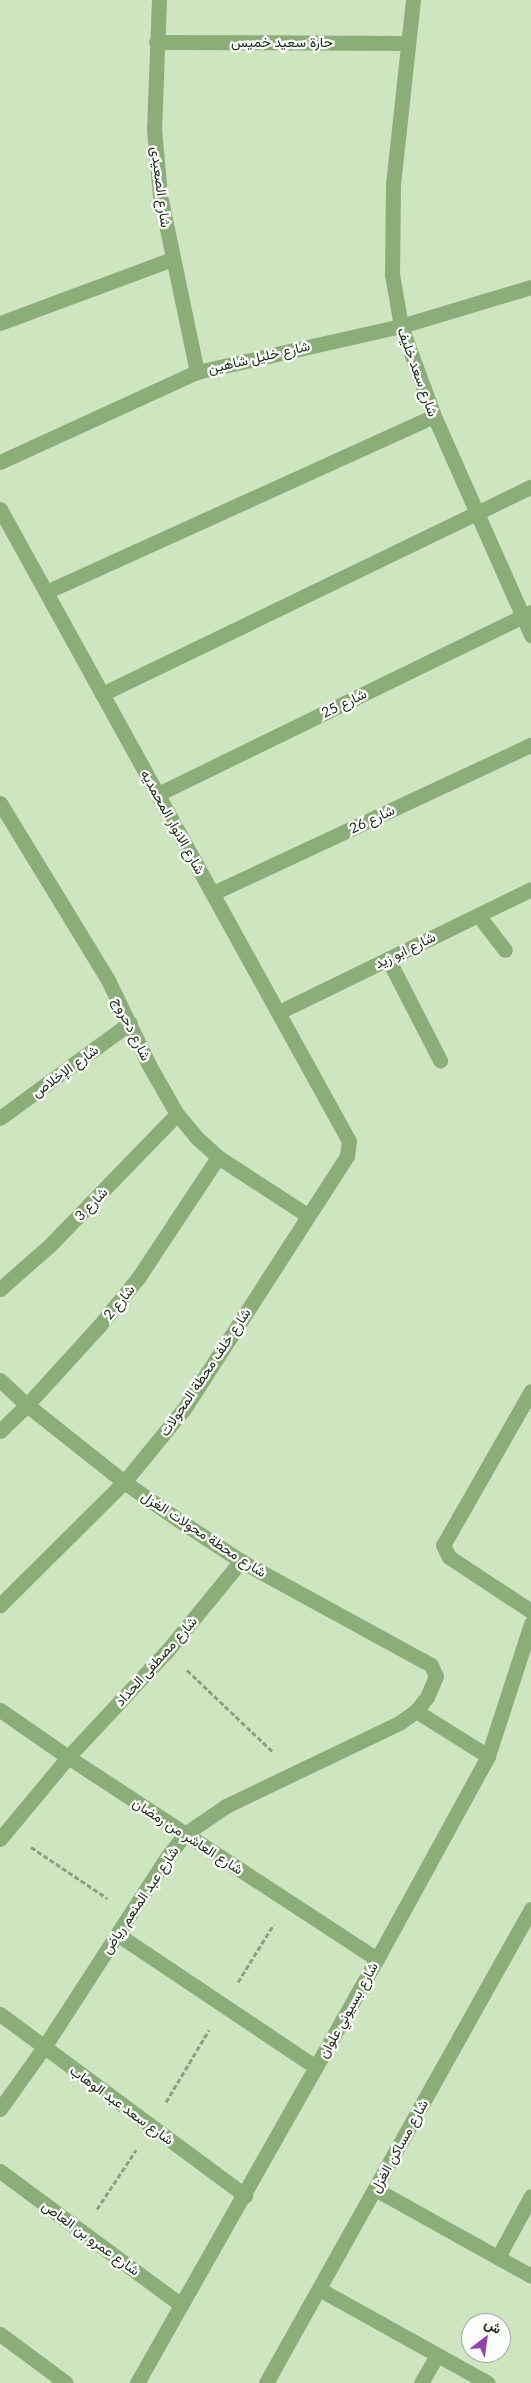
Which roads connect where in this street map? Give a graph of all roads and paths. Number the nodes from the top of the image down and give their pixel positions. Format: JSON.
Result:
{"nodes":[{"id":1,"x":159,"y":0,"type":"edge"},
{"id":2,"x":413,"y":0,"type":"edge"},
{"id":3,"x":156,"y":42,"type":"junction"},
{"id":4,"x":408,"y":43,"type":"junction"},
{"id":5,"x":172,"y":258,"type":"junction"},
{"id":6,"x":531,"y":286,"type":"edge"},
{"id":7,"x":0,"y":323,"type":"edge"},
{"id":8,"x":400,"y":326,"type":"junction"},
{"id":9,"x":197,"y":372,"type":"junction"},
{"id":10,"x":434,"y":416,"type":"junction"},
{"id":11,"x":0,"y":462,"type":"edge"},
{"id":12,"x":531,"y":487,"type":"edge"},
{"id":13,"x":0,"y":509,"type":"edge"},
{"id":14,"x":478,"y":514,"type":"junction"},
{"id":15,"x":46,"y":592,"type":"junction"},
{"id":16,"x":527,"y":614,"type":"edge"},
{"id":17,"x":531,"y":635,"type":"edge"},
{"id":18,"x":102,"y":694,"type":"junction"},
{"id":19,"x":531,"y":745,"type":"edge"},
{"id":20,"x":158,"y":794,"type":"junction"},
{"id":21,"x":0,"y":802,"type":"edge"},
{"id":22,"x":531,"y":889,"type":"edge"},
{"id":23,"x":213,"y":893,"type":"junction"},
{"id":24,"x":478,"y":914,"type":"junction"},
{"id":25,"x":505,"y":950,"type":"dead end"},
{"id":26,"x":388,"y":959,"type":"junction"},
{"id":27,"x":279,"y":1012,"type":"junction"},
{"id":28,"x":130,"y":1023,"type":"junction"},
{"id":29,"x":440,"y":1060,"type":"dead end"},
{"id":30,"x":177,"y":1114,"type":"junction"},
{"id":31,"x":0,"y":1118,"type":"edge"},
{"id":32,"x":346,"y":1134,"type":"joint"},
{"id":33,"x":218,"y":1157,"type":"junction"},
{"id":34,"x":307,"y":1215,"type":"junction"},
{"id":35,"x":0,"y":1289,"type":"edge"},
{"id":36,"x":0,"y":1380,"type":"edge"},
{"id":37,"x":531,"y":1391,"type":"edge"},
{"id":38,"x":27,"y":1405,"type":"junction"},
{"id":39,"x":0,"y":1431,"type":"edge"},
{"id":40,"x":124,"y":1482,"type":"junction"},
{"id":41,"x":241,"y":1562,"type":"junction"},
{"id":42,"x":0,"y":1605,"type":"edge"},
{"id":43,"x":531,"y":1611,"type":"edge"},
{"id":44,"x":531,"y":1624,"type":"edge"},
{"id":45,"x":167,"y":1651,"type":"junction"},
{"id":46,"x":0,"y":1710,"type":"edge"},
{"id":47,"x":416,"y":1711,"type":"junction"},
{"id":48,"x":488,"y":1756,"type":"junction"},
{"id":49,"x":68,"y":1757,"type":"junction"},
{"id":50,"x":296,"y":1774,"type":"junction"},
{"id":51,"x":3,"y":1834,"type":"edge"},
{"id":52,"x":185,"y":1834,"type":"junction"},
{"id":53,"x":288,"y":1902,"type":"junction"},
{"id":54,"x":531,"y":1909,"type":"edge"},
{"id":55,"x":130,"y":1914,"type":"junction"},
{"id":56,"x":117,"y":1934,"type":"junction"},
{"id":57,"x":377,"y":1959,"type":"junction"},
{"id":58,"x":223,"y":2006,"type":"junction"},
{"id":59,"x":0,"y":2014,"type":"edge"},
{"id":60,"x":44,"y":2047,"type":"junction"},
{"id":61,"x":316,"y":2067,"type":"junction"},
{"id":62,"x":0,"y":2109,"type":"edge"},
{"id":63,"x":152,"y":2126,"type":"junction"},
{"id":64,"x":0,"y":2171,"type":"edge"},
{"id":65,"x":375,"y":2189,"type":"junction"},
{"id":66,"x":245,"y":2195,"type":"junction"},
{"id":67,"x":531,"y":2196,"type":"edge"},
{"id":68,"x":82,"y":2231,"type":"junction"},
{"id":69,"x":498,"y":2257,"type":"junction"},
{"id":70,"x":531,"y":2276,"type":"edge"},
{"id":71,"x":319,"y":2290,"type":"junction"},
{"id":72,"x":181,"y":2305,"type":"junction"},
{"id":73,"x":0,"y":2334,"type":"edge"},
{"id":74,"x":437,"y":2355,"type":"junction"},
{"id":75,"x":66,"y":2383,"type":"edge"},
{"id":76,"x":137,"y":2383,"type":"edge"},
{"id":77,"x":266,"y":2383,"type":"edge"},
{"id":78,"x":421,"y":2383,"type":"edge"},
{"id":79,"x":488,"y":2383,"type":"edge"}],
"edges":[{"from":1,"to":3,"type":"street","name":"شارع الصعيدى"},
{"from":2,"to":4,"type":"street","name":"شارع سعد خليف"},
{"from":3,"to":4,"type":"street","name":"حارة سعيد خميس"},
{"from":3,"to":5,"type":"street","name":"شارع الصعيدى"},
{"from":4,"to":8,"type":"street","name":"شارع سعد خليف"},
{"from":5,"to":7,"type":"street"},
{"from":5,"to":9,"type":"street","name":"شارع الصعيدى"},
{"from":6,"to":8,"type":"street","name":"شارع خليل شاهين"},
{"from":8,"to":9,"type":"street","name":"شارع خليل شاهين"},
{"from":8,"to":10,"type":"street","name":"شارع سعد خليف"},
{"from":9,"to":11,"type":"street","name":"شارع خليل شاهين"},
{"from":10,"to":14,"type":"street","name":"شارع سعد خليف"},
{"from":10,"to":15,"type":"street"},
{"from":12,"to":14,"type":"street"},
{"from":13,"to":15,"type":"street","name":"شارع الانوار المحمديه"},
{"from":14,"to":16,"type":"street","name":"شارع سعد خليف"},
{"from":14,"to":18,"type":"street"},
{"from":15,"to":18,"type":"street","name":"شارع الانوار المحمديه"},
{"from":16,"to":17,"type":"street","name":"شارع سعد خليف"},
{"from":16,"to":20,"type":"street","name":"شارع 25"},
{"from":18,"to":20,"type":"street","name":"شارع الانوار المحمديه"},
{"from":19,"to":23,"type":"street","name":"شارع 26"},
{"from":20,"to":23,"type":"street","name":"شارع الانوار المحمديه"},
{"from":21,"to":28,"type":"street","name":"شارع دحروج"},
{"from":22,"to":24,"type":"street","name":"شارع ابو زيد"},
{"from":23,"to":27,"type":"street","name":"شارع الانوار المحمديه"},
{"from":24,"to":25,"type":"street"},
{"from":24,"to":26,"type":"street","name":"شارع ابو زيد"},
{"from":26,"to":27,"type":"street","name":"شارع ابو زيد"},
{"from":26,"to":29,"type":"street"},
{"from":27,"to":32,"type":"street","name":"شارع الانوار المحمديه"},
{"from":28,"to":30,"type":"street","name":"شارع دحروج"},
{"from":28,"to":31,"type":"street","name":"شارع الإخلاص"},
{"from":30,"to":33,"type":"street","name":"شارع دحروج"},
{"from":30,"to":35,"type":"street","name":"شارع 3"},
{"from":32,"to":34,"type":"street","name":"شارع خلف محطة المحولات"},
{"from":33,"to":34,"type":"street","name":"شارع دحروج"},
{"from":33,"to":38,"type":"street","name":"شارع 2"},
{"from":34,"to":40,"type":"street","name":"شارع خلف محطة المحولات"},
{"from":36,"to":38,"type":"street","name":"شارع محطة محولات الغزل"},
{"from":37,"to":43,"type":"street"},
{"from":38,"to":39,"type":"street","name":"شارع 2"},
{"from":38,"to":40,"type":"street","name":"شارع محطة محولات الغزل"},
{"from":40,"to":41,"type":"street","name":"شارع محطة محولات الغزل"},
{"from":40,"to":42,"type":"street","name":"شارع خلف محطة المحولات"},
{"from":41,"to":45,"type":"street","name":"شارع مصطفى الحداد"},
{"from":41,"to":47,"type":"street","name":"شارع محطة محولات الغزل"},
{"from":44,"to":48,"type":"street","name":"شارع بسيوني علوان"},
{"from":45,"to":49,"type":"street","name":"شارع مصطفى الحداد"},
{"from":45,"to":50,"type":"path"},
{"from":46,"to":49,"type":"street","name":"شارع العاشر من رمضان"},
{"from":47,"to":48,"type":"street"},
{"from":47,"to":50,"type":"street","name":"شارع عبد المنعم رياض"},
{"from":48,"to":57,"type":"street","name":"شارع بسيوني علوان"},
{"from":49,"to":51,"type":"street","name":"شارع مصطفى الحداد"},
{"from":49,"to":52,"type":"street","name":"شارع العاشر من رمضان"},
{"from":50,"to":52,"type":"street","name":"شارع عبد المنعم رياض"},
{"from":51,"to":55,"type":"path"},
{"from":52,"to":53,"type":"street","name":"شارع العاشر من رمضان"},
{"from":52,"to":55,"type":"street","name":"شارع عبد المنعم رياض"},
{"from":53,"to":57,"type":"street","name":"شارع العاشر من رمضان"},
{"from":53,"to":58,"type":"path"},
{"from":54,"to":65,"type":"street","name":"شارع مساكن الغزل"},
{"from":55,"to":56,"type":"street","name":"شارع عبد المنعم رياض"},
{"from":56,"to":58,"type":"street"},
{"from":56,"to":60,"type":"street","name":"شارع عبد المنعم رياض"},
{"from":57,"to":61,"type":"street","name":"شارع بسيوني علوان"},
{"from":58,"to":61,"type":"street"},
{"from":58,"to":63,"type":"path"},
{"from":59,"to":60,"type":"street","name":"شارع سعد عبد الوهاب"},
{"from":60,"to":62,"type":"street","name":"شارع عبد المنعم رياض"},
{"from":60,"to":63,"type":"street","name":"شارع سعد عبد الوهاب"},
{"from":61,"to":66,"type":"street","name":"شارع بسيوني علوان"},
{"from":63,"to":66,"type":"street","name":"شارع سعد عبد الوهاب"},
{"from":63,"to":68,"type":"path"},
{"from":64,"to":68,"type":"street","name":"شارع عمرو بن العاص"},
{"from":65,"to":69,"type":"street"},
{"from":65,"to":71,"type":"street","name":"شارع مساكن الغزل"},
{"from":66,"to":72,"type":"street","name":"شارع بسيوني علوان"},
{"from":67,"to":69,"type":"street"},
{"from":68,"to":72,"type":"street","name":"شارع عمرو بن العاص"},
{"from":69,"to":70,"type":"street"},
{"from":71,"to":74,"type":"street"},
{"from":71,"to":77,"type":"street","name":"شارع مساكن الغزل"},
{"from":72,"to":76,"type":"street","name":"شارع بسيوني علوان"},
{"from":73,"to":75,"type":"street"},
{"from":74,"to":78,"type":"street"},
{"from":74,"to":79,"type":"street"}]}
